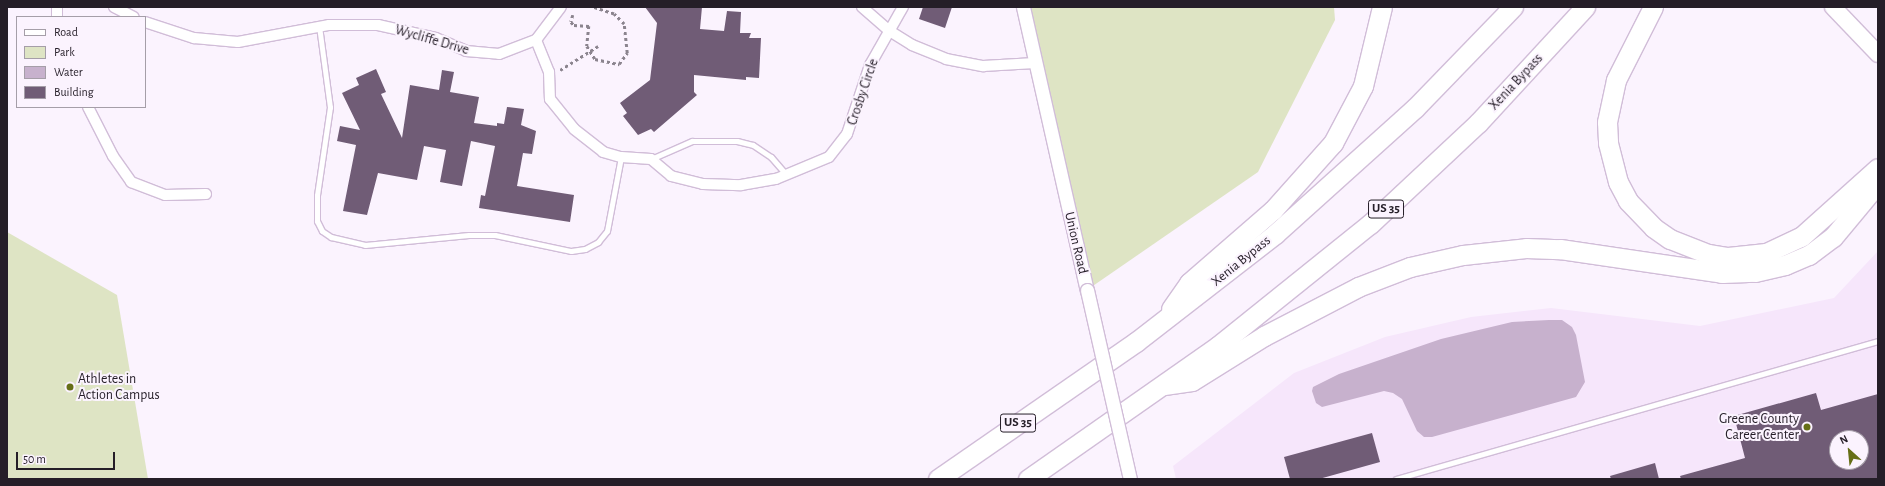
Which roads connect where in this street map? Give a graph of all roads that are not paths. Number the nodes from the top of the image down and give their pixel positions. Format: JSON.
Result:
{"nodes":[{"id":1,"x":114,"y":7,"type":"edge"},
{"id":2,"x":561,"y":7,"type":"edge"},
{"id":3,"x":862,"y":7,"type":"edge"},
{"id":4,"x":903,"y":7,"type":"edge"},
{"id":5,"x":1023,"y":7,"type":"edge"},
{"id":6,"x":1382,"y":7,"type":"edge"},
{"id":7,"x":1513,"y":7,"type":"edge"},
{"id":8,"x":1585,"y":7,"type":"edge"},
{"id":9,"x":1653,"y":7,"type":"edge"},
{"id":10,"x":1833,"y":7,"type":"edge"},
{"id":11,"x":132,"y":16,"type":"edge"},
{"id":12,"x":146,"y":22,"type":"edge"},
{"id":13,"x":319,"y":26,"type":"junction"},
{"id":14,"x":888,"y":30,"type":"junction"},
{"id":15,"x":536,"y":40,"type":"junction"},
{"id":16,"x":1878,"y":54,"type":"edge"},
{"id":17,"x":1035,"y":63,"type":"junction"},
{"id":18,"x":89,"y":108,"type":"edge"},
{"id":19,"x":621,"y":157,"type":"junction"},
{"id":20,"x":651,"y":159,"type":"junction"},
{"id":21,"x":1878,"y":168,"type":"edge"},
{"id":22,"x":787,"y":175,"type":"junction"},
{"id":23,"x":1878,"y":183,"type":"edge"},
{"id":24,"x":206,"y":194,"type":"dead end"},
{"id":25,"x":1162,"y":322,"type":"junction"},
{"id":26,"x":1878,"y":341,"type":"edge"},
{"id":27,"x":1164,"y":385,"type":"junction"},
{"id":28,"x":938,"y":479,"type":"edge"},
{"id":29,"x":1028,"y":479,"type":"edge"},
{"id":30,"x":1130,"y":479,"type":"edge"},
{"id":31,"x":1396,"y":479,"type":"edge"}],
"edges":[{"from":1,"to":11,"type":"street"},
{"from":2,"to":15,"type":"street","name":"Wycliffe Drive"},
{"from":3,"to":14,"type":"street"},
{"from":4,"to":14,"type":"street","name":"Crosby Circle"},
{"from":5,"to":17,"type":"street","name":"Union Road"},
{"from":6,"to":25,"type":"highway"},
{"from":7,"to":25,"type":"highway","name":"Xenia Bypass","number":"US 35"},
{"from":8,"to":27,"type":"highway","name":"Xenia Bypass","number":"US 35"},
{"from":9,"to":21,"type":"highway"},
{"from":10,"to":16,"type":"main road"},
{"from":12,"to":13,"type":"street","name":"Wycliffe Drive"},
{"from":13,"to":15,"type":"street","name":"Wycliffe Drive"},
{"from":13,"to":19,"type":"lane"},
{"from":14,"to":17,"type":"street"},
{"from":14,"to":22,"type":"street","name":"Crosby Circle"},
{"from":15,"to":19,"type":"street"},
{"from":17,"to":30,"type":"street","name":"Union Road","bridge":true},
{"from":18,"to":24,"type":"street"},
{"from":19,"to":20,"type":"street"},
{"from":20,"to":22,"type":"street","name":"Crosby Circle"},
{"from":20,"to":22,"type":"lane"},
{"from":23,"to":27,"type":"highway"},
{"from":25,"to":28,"type":"highway","name":"Xenia Bypass","number":"US 35"},
{"from":26,"to":31,"type":"lane"},
{"from":27,"to":29,"type":"highway","name":"Xenia Bypass","number":"US 35"}]}
